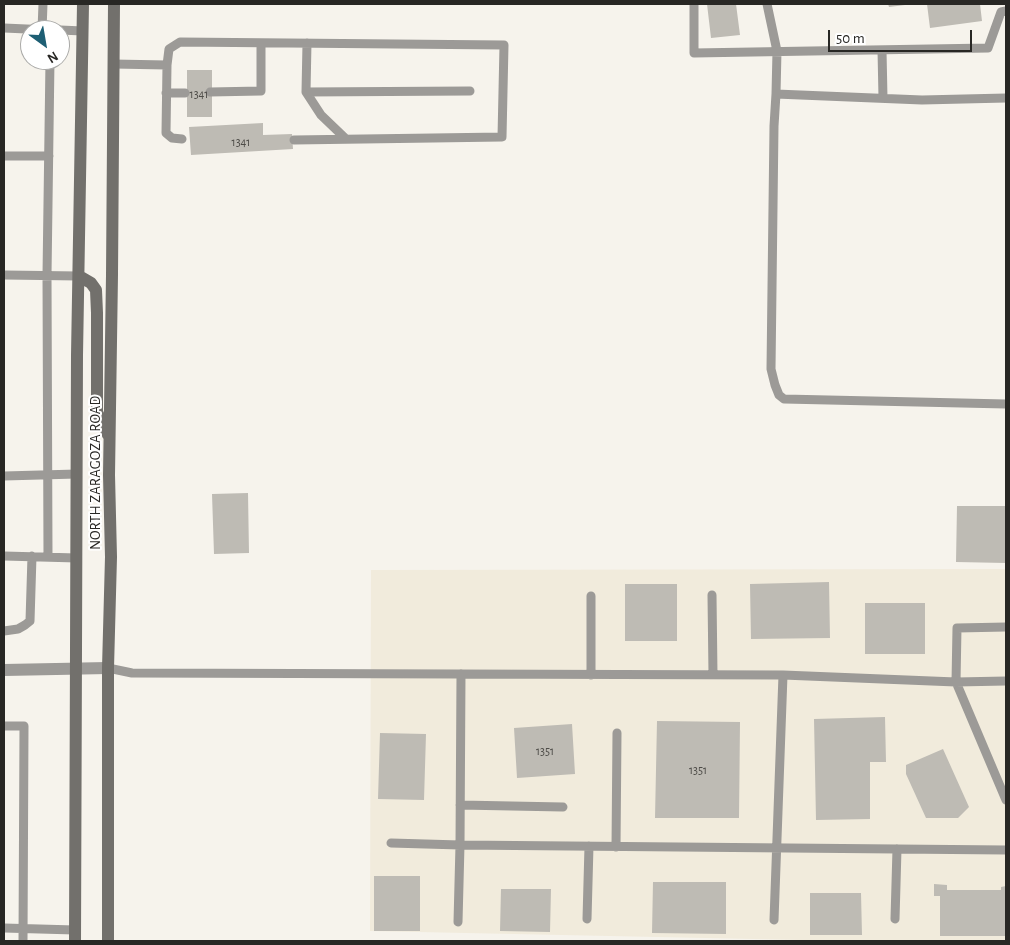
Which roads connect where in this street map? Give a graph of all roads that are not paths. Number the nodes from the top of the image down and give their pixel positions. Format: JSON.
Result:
{"nodes":[{"id":1,"x":43,"y":4,"type":"edge"},
{"id":2,"x":83,"y":4,"type":"edge"},
{"id":3,"x":114,"y":4,"type":"edge"},
{"id":4,"x":694,"y":4,"type":"edge"},
{"id":5,"x":767,"y":4,"type":"edge"},
{"id":6,"x":1006,"y":11,"type":"edge"},
{"id":7,"x":42,"y":20,"type":"edge"},
{"id":8,"x":4,"y":28,"type":"edge"},
{"id":9,"x":20,"y":29,"type":"edge"},
{"id":10,"x":70,"y":30,"type":"edge"},
{"id":11,"x":83,"y":30,"type":"junction"},
{"id":12,"x":261,"y":43,"type":"junction"},
{"id":13,"x":307,"y":43,"type":"junction"},
{"id":14,"x":882,"y":50,"type":"junction"},
{"id":15,"x":776,"y":52,"type":"junction"},
{"id":16,"x":113,"y":64,"type":"junction"},
{"id":17,"x":167,"y":65,"type":"junction"},
{"id":18,"x":50,"y":70,"type":"edge"},
{"id":19,"x":470,"y":91,"type":"dead end"},
{"id":20,"x":210,"y":92,"type":"dead end"},
{"id":21,"x":306,"y":92,"type":"junction"},
{"id":22,"x":166,"y":93,"type":"junction"},
{"id":23,"x":185,"y":93,"type":"dead end"},
{"id":24,"x":776,"y":94,"type":"junction"},
{"id":25,"x":883,"y":98,"type":"junction"},
{"id":26,"x":1006,"y":98,"type":"edge"},
{"id":27,"x":182,"y":139,"type":"dead end"},
{"id":28,"x":346,"y":139,"type":"junction"},
{"id":29,"x":294,"y":140,"type":"dead end"},
{"id":30,"x":4,"y":156,"type":"edge"},
{"id":31,"x":49,"y":156,"type":"junction"},
{"id":32,"x":4,"y":275,"type":"edge"},
{"id":33,"x":47,"y":275,"type":"junction"},
{"id":34,"x":79,"y":276,"type":"junction"},
{"id":35,"x":1006,"y":404,"type":"edge"},
{"id":36,"x":110,"y":439,"type":"junction"},
{"id":37,"x":77,"y":474,"type":"junction"},
{"id":38,"x":47,"y":475,"type":"junction"},
{"id":39,"x":4,"y":476,"type":"edge"},
{"id":40,"x":4,"y":556,"type":"edge"},
{"id":41,"x":32,"y":556,"type":"junction"},
{"id":42,"x":48,"y":557,"type":"junction"},
{"id":43,"x":77,"y":558,"type":"junction"},
{"id":44,"x":712,"y":595,"type":"dead end"},
{"id":45,"x":591,"y":596,"type":"dead end"},
{"id":46,"x":1006,"y":627,"type":"edge"},
{"id":47,"x":4,"y":631,"type":"edge"},
{"id":48,"x":108,"y":668,"type":"junction"},
{"id":49,"x":76,"y":669,"type":"junction"},
{"id":50,"x":4,"y":670,"type":"edge"},
{"id":51,"x":461,"y":674,"type":"junction"},
{"id":52,"x":591,"y":675,"type":"junction"},
{"id":53,"x":713,"y":675,"type":"junction"},
{"id":54,"x":784,"y":675,"type":"junction"},
{"id":55,"x":956,"y":682,"type":"junction"},
{"id":56,"x":1006,"y":682,"type":"edge"},
{"id":57,"x":4,"y":726,"type":"edge"},
{"id":58,"x":617,"y":733,"type":"dead end"},
{"id":59,"x":1006,"y":800,"type":"edge"},
{"id":60,"x":460,"y":805,"type":"junction"},
{"id":61,"x":563,"y":807,"type":"dead end"},
{"id":62,"x":391,"y":843,"type":"dead end"},
{"id":63,"x":460,"y":845,"type":"junction"},
{"id":64,"x":588,"y":846,"type":"junction"},
{"id":65,"x":616,"y":847,"type":"junction"},
{"id":66,"x":778,"y":848,"type":"junction"},
{"id":67,"x":897,"y":849,"type":"junction"},
{"id":68,"x":1006,"y":850,"type":"edge"},
{"id":69,"x":587,"y":919,"type":"dead end"},
{"id":70,"x":895,"y":919,"type":"dead end"},
{"id":71,"x":774,"y":920,"type":"dead end"},
{"id":72,"x":458,"y":922,"type":"dead end"},
{"id":73,"x":4,"y":928,"type":"edge"},
{"id":74,"x":23,"y":928,"type":"junction"},
{"id":75,"x":75,"y":936,"type":"edge"},
{"id":76,"x":23,"y":941,"type":"edge"},
{"id":77,"x":108,"y":941,"type":"edge"}],
"edges":[{"from":1,"to":7,"type":"lane"},
{"from":2,"to":11,"type":"main road","name":"NORTH ZARAGOZA ROAD"},
{"from":3,"to":16,"type":"main road","name":"NORTH ZARAGOZA ROAD"},
{"from":4,"to":15,"type":"lane"},
{"from":5,"to":15,"type":"lane"},
{"from":6,"to":14,"type":"lane"},
{"from":8,"to":9,"type":"lane"},
{"from":10,"to":11,"type":"lane"},
{"from":11,"to":34,"type":"main road","name":"NORTH ZARAGOZA ROAD"},
{"from":12,"to":13,"type":"lane"},
{"from":12,"to":17,"type":"lane"},
{"from":12,"to":20,"type":"lane"},
{"from":13,"to":21,"type":"lane"},
{"from":13,"to":28,"type":"lane"},
{"from":14,"to":15,"type":"lane"},
{"from":14,"to":25,"type":"lane"},
{"from":15,"to":24,"type":"lane"},
{"from":16,"to":17,"type":"lane"},
{"from":16,"to":36,"type":"main road","name":"NORTH ZARAGOZA ROAD"},
{"from":17,"to":22,"type":"lane"},
{"from":18,"to":31,"type":"lane"},
{"from":19,"to":21,"type":"lane"},
{"from":21,"to":28,"type":"lane"},
{"from":22,"to":23,"type":"lane"},
{"from":22,"to":27,"type":"lane"},
{"from":24,"to":25,"type":"lane"},
{"from":24,"to":35,"type":"lane"},
{"from":25,"to":26,"type":"lane"},
{"from":28,"to":29,"type":"lane"},
{"from":30,"to":31,"type":"lane"},
{"from":31,"to":33,"type":"lane"},
{"from":32,"to":33,"type":"lane"},
{"from":33,"to":34,"type":"lane"},
{"from":33,"to":38,"type":"lane"},
{"from":34,"to":36,"type":"main road"},
{"from":34,"to":37,"type":"main road","name":"NORTH ZARAGOZA ROAD"},
{"from":36,"to":48,"type":"main road","name":"NORTH ZARAGOZA ROAD"},
{"from":37,"to":38,"type":"lane"},
{"from":37,"to":43,"type":"main road","name":"NORTH ZARAGOZA ROAD"},
{"from":38,"to":39,"type":"lane"},
{"from":38,"to":42,"type":"lane"},
{"from":40,"to":41,"type":"lane"},
{"from":41,"to":42,"type":"lane"},
{"from":41,"to":47,"type":"lane"},
{"from":42,"to":43,"type":"lane"},
{"from":43,"to":49,"type":"main road","name":"NORTH ZARAGOZA ROAD"},
{"from":44,"to":53,"type":"lane"},
{"from":45,"to":52,"type":"lane"},
{"from":46,"to":55,"type":"lane"},
{"from":48,"to":49,"type":"street"},
{"from":48,"to":51,"type":"lane"},
{"from":48,"to":77,"type":"main road","name":"NORTH ZARAGOZA ROAD"},
{"from":49,"to":50,"type":"street"},
{"from":49,"to":75,"type":"main road","name":"NORTH ZARAGOZA ROAD"},
{"from":51,"to":52,"type":"lane"},
{"from":51,"to":60,"type":"lane"},
{"from":52,"to":53,"type":"lane"},
{"from":53,"to":54,"type":"lane"},
{"from":54,"to":55,"type":"lane"},
{"from":54,"to":66,"type":"lane"},
{"from":55,"to":56,"type":"lane"},
{"from":55,"to":59,"type":"lane"},
{"from":57,"to":74,"type":"lane"},
{"from":58,"to":65,"type":"lane"},
{"from":60,"to":61,"type":"lane"},
{"from":60,"to":63,"type":"lane"},
{"from":62,"to":63,"type":"lane"},
{"from":63,"to":64,"type":"lane"},
{"from":63,"to":72,"type":"lane"},
{"from":64,"to":65,"type":"lane"},
{"from":64,"to":69,"type":"lane"},
{"from":65,"to":66,"type":"lane"},
{"from":66,"to":67,"type":"lane"},
{"from":66,"to":71,"type":"lane"},
{"from":67,"to":68,"type":"lane"},
{"from":67,"to":70,"type":"lane"},
{"from":73,"to":74,"type":"lane"},
{"from":74,"to":75,"type":"lane"},
{"from":74,"to":76,"type":"lane"}]}
